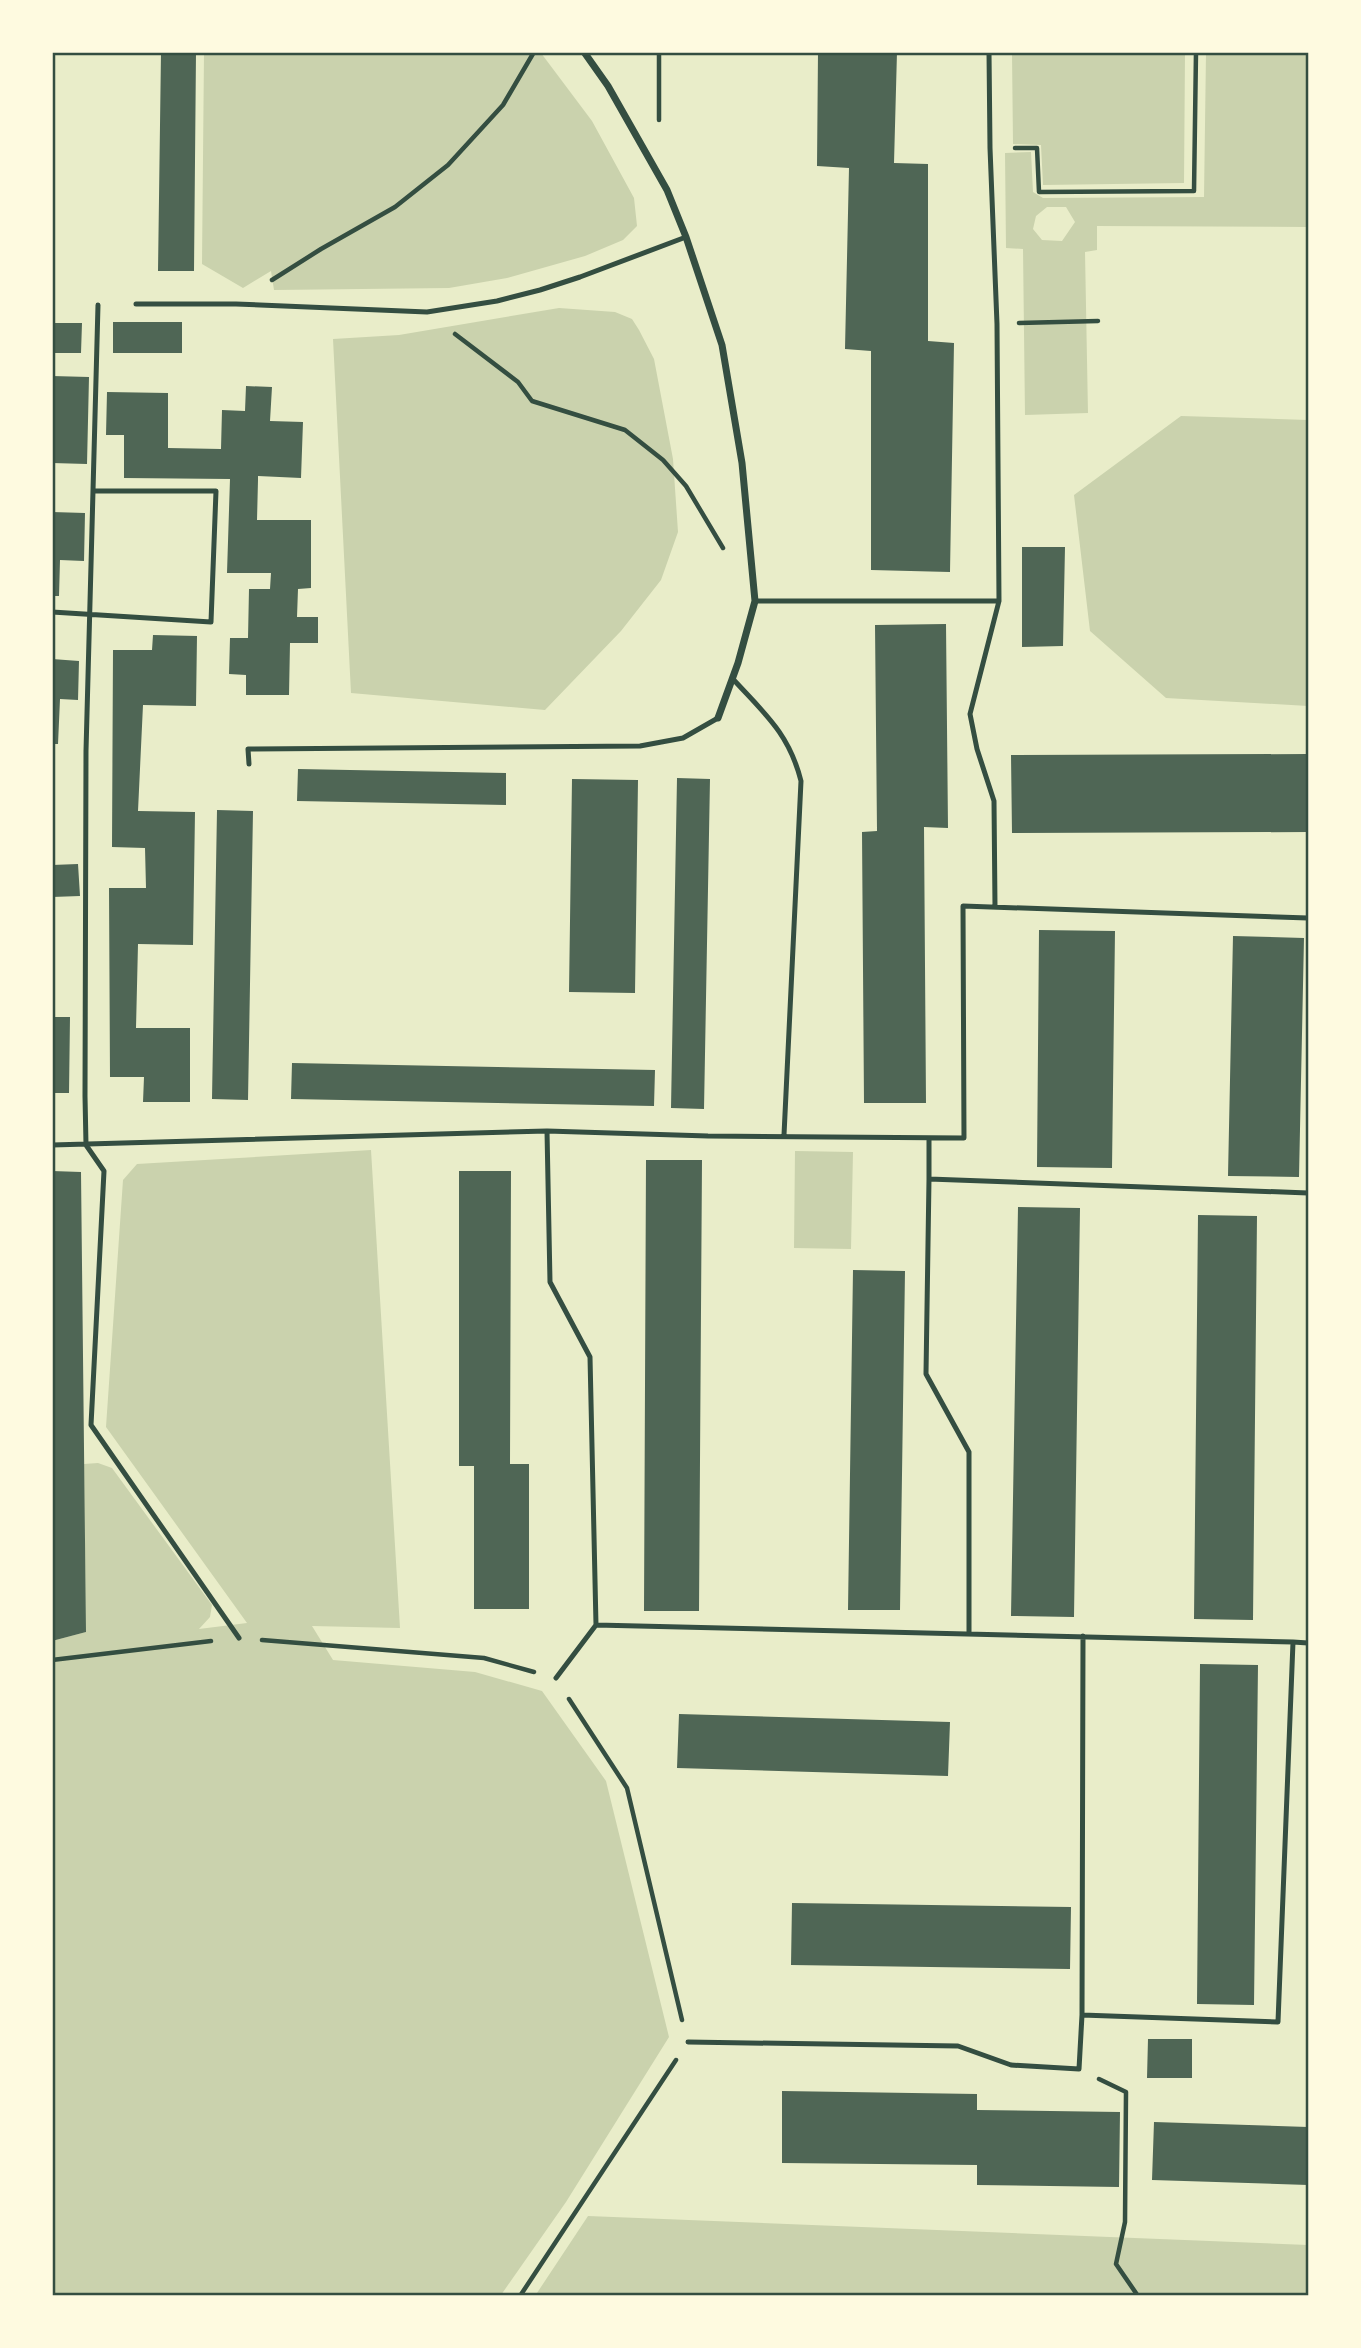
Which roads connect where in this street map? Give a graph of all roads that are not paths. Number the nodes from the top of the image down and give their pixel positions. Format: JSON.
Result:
{"nodes":[{"id":1,"x":584,"y":52,"type":"edge"},
{"id":2,"x":989,"y":52,"type":"edge"},
{"id":3,"x":686,"y":237,"type":"junction"},
{"id":4,"x":136,"y":304,"type":"dead end"},
{"id":5,"x":98,"y":305,"type":"dead end"},
{"id":6,"x":94,"y":491,"type":"junction"},
{"id":7,"x":755,"y":601,"type":"junction"},
{"id":8,"x":999,"y":601,"type":"junction"},
{"id":9,"x":52,"y":612,"type":"edge"},
{"id":10,"x":91,"y":613,"type":"junction"},
{"id":11,"x":732,"y":678,"type":"junction"},
{"id":12,"x":718,"y":718,"type":"joint"},
{"id":13,"x":249,"y":764,"type":"dead end"},
{"id":14,"x":995,"y":907,"type":"junction"},
{"id":15,"x":1308,"y":918,"type":"edge"},
{"id":16,"x":547,"y":1131,"type":"junction"},
{"id":17,"x":784,"y":1135,"type":"junction"},
{"id":18,"x":929,"y":1138,"type":"junction"},
{"id":19,"x":52,"y":1145,"type":"edge"},
{"id":20,"x":86,"y":1146,"type":"junction"},
{"id":21,"x":929,"y":1179,"type":"junction"},
{"id":22,"x":1308,"y":1193,"type":"edge"},
{"id":23,"x":596,"y":1625,"type":"junction"},
{"id":24,"x":969,"y":1633,"type":"junction"},
{"id":25,"x":1083,"y":1636,"type":"junction"},
{"id":26,"x":239,"y":1638,"type":"road end"},
{"id":27,"x":1293,"y":1642,"type":"junction"},
{"id":28,"x":1308,"y":1643,"type":"edge"},
{"id":29,"x":556,"y":1678,"type":"road end"},
{"id":30,"x":1082,"y":2015,"type":"junction"},
{"id":31,"x":688,"y":2042,"type":"road end"}],
"edges":[{"from":1,"to":3,"type":"street"},
{"from":2,"to":8,"type":"lane"},
{"from":3,"to":4,"type":"lane"},
{"from":3,"to":7,"type":"street"},
{"from":5,"to":6,"type":"lane"},
{"from":6,"to":10,"type":"lane"},
{"from":6,"to":10,"type":"lane"},
{"from":7,"to":8,"type":"lane"},
{"from":7,"to":11,"type":"street"},
{"from":8,"to":14,"type":"lane"},
{"from":9,"to":10,"type":"lane"},
{"from":10,"to":20,"type":"lane"},
{"from":11,"to":12,"type":"street"},
{"from":11,"to":17,"type":"lane"},
{"from":12,"to":13,"type":"lane"},
{"from":14,"to":15,"type":"lane"},
{"from":14,"to":18,"type":"lane"},
{"from":16,"to":17,"type":"lane"},
{"from":16,"to":20,"type":"lane"},
{"from":16,"to":23,"type":"lane"},
{"from":17,"to":18,"type":"lane"},
{"from":18,"to":21,"type":"lane"},
{"from":19,"to":20,"type":"lane"},
{"from":20,"to":26,"type":"lane"},
{"from":21,"to":22,"type":"lane"},
{"from":21,"to":24,"type":"lane"},
{"from":23,"to":24,"type":"lane"},
{"from":23,"to":29,"type":"lane"},
{"from":24,"to":25,"type":"lane"},
{"from":25,"to":27,"type":"lane"},
{"from":25,"to":30,"type":"lane"},
{"from":27,"to":28,"type":"lane"},
{"from":27,"to":30,"type":"lane"},
{"from":30,"to":31,"type":"lane"}]}
